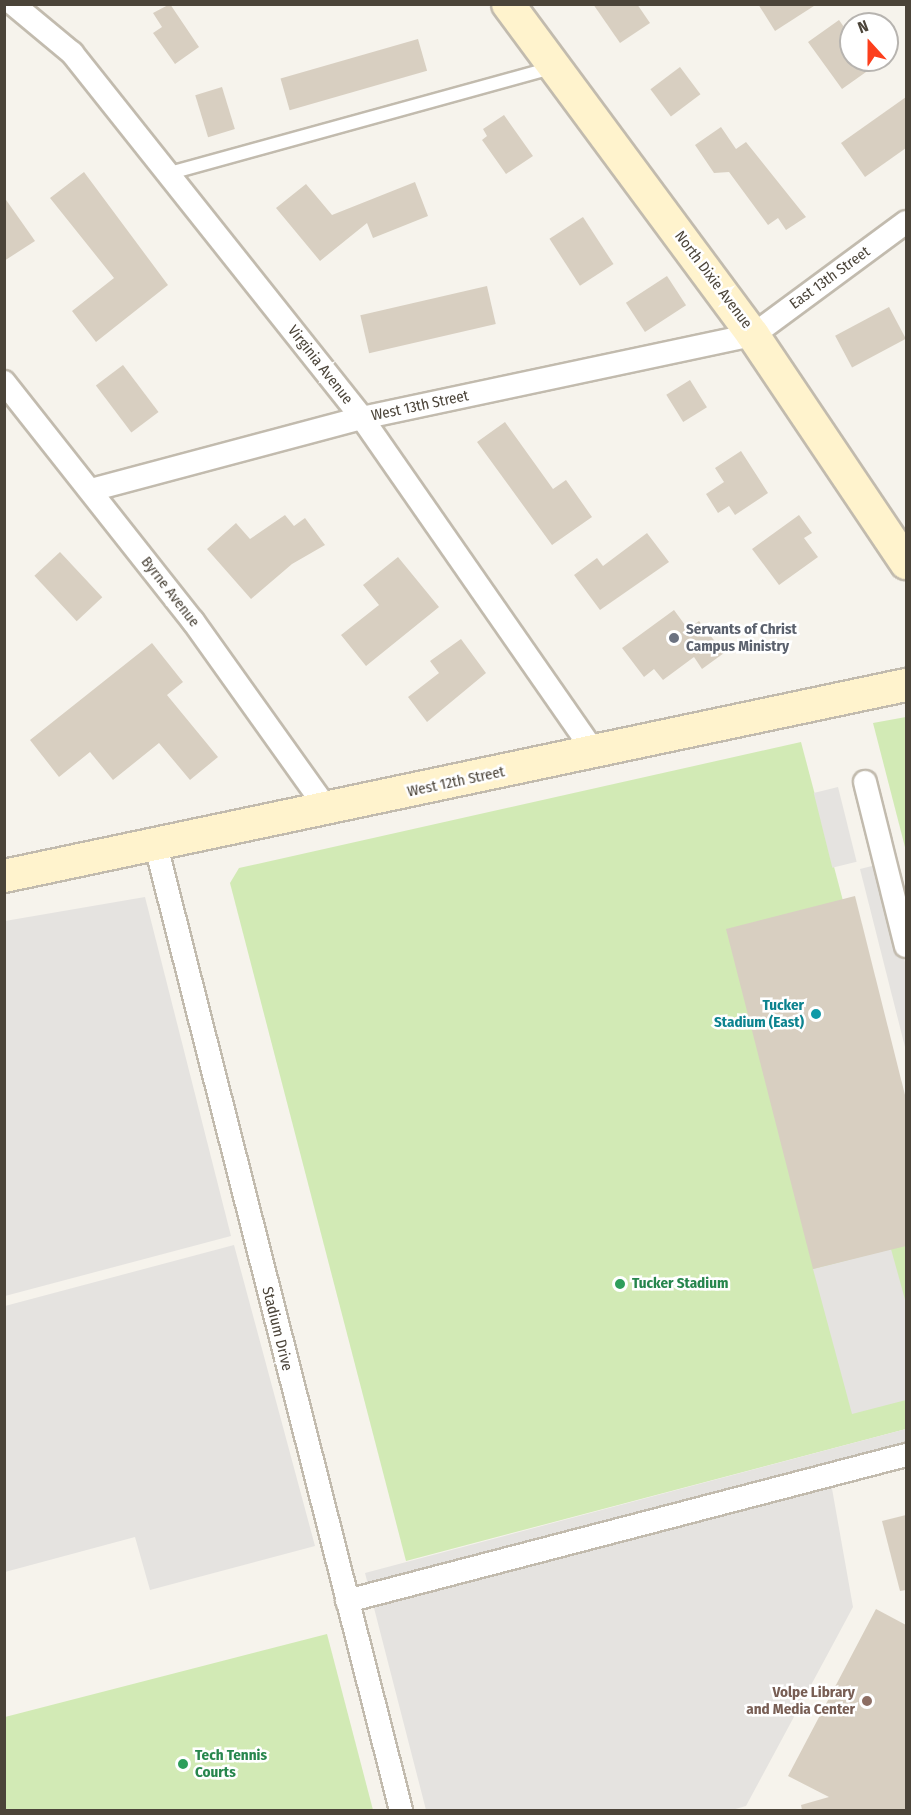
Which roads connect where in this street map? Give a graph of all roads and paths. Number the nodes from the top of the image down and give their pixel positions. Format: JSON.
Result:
{"nodes":[{"id":1,"x":13,"y":4,"type":"edge"},
{"id":2,"x":508,"y":4,"type":"edge"},
{"id":3,"x":554,"y":67,"type":"junction"},
{"id":4,"x":170,"y":173,"type":"junction"},
{"id":5,"x":906,"y":222,"type":"edge"},
{"id":6,"x":753,"y":334,"type":"junction"},
{"id":7,"x":4,"y":382,"type":"edge"},
{"id":8,"x":362,"y":418,"type":"junction"},
{"id":9,"x":90,"y":490,"type":"junction"},
{"id":10,"x":906,"y":563,"type":"edge"},
{"id":11,"x":906,"y":685,"type":"edge"},
{"id":12,"x":595,"y":753,"type":"junction"},
{"id":13,"x":865,"y":782,"type":"dead end"},
{"id":14,"x":327,"y":809,"type":"junction"},
{"id":15,"x":156,"y":846,"type":"junction"},
{"id":16,"x":4,"y":876,"type":"edge"},
{"id":17,"x":906,"y":946,"type":"edge"},
{"id":18,"x":906,"y":1455,"type":"edge"},
{"id":19,"x":347,"y":1601,"type":"junction"},
{"id":20,"x":401,"y":1810,"type":"edge"}],
"edges":[{"from":1,"to":4,"type":"street","name":"Virginia Avenue"},
{"from":2,"to":3,"type":"street","name":"North Dixie Avenue"},
{"from":3,"to":4,"type":"lane"},
{"from":3,"to":6,"type":"street","name":"North Dixie Avenue"},
{"from":4,"to":8,"type":"street","name":"Virginia Avenue"},
{"from":5,"to":6,"type":"street","name":"East 13th Street"},
{"from":6,"to":8,"type":"street","name":"West 13th Street"},
{"from":6,"to":10,"type":"street","name":"North Dixie Avenue"},
{"from":7,"to":9,"type":"street","name":"Byrne Avenue"},
{"from":8,"to":9,"type":"street","name":"West 13th Street"},
{"from":8,"to":12,"type":"street","name":"Virginia Avenue"},
{"from":9,"to":14,"type":"street","name":"Byrne Avenue"},
{"from":11,"to":12,"type":"street","name":"West 12th Street"},
{"from":12,"to":14,"type":"street","name":"West 12th Street"},
{"from":13,"to":17,"type":"street"},
{"from":14,"to":15,"type":"street","name":"West 12th Street"},
{"from":15,"to":16,"type":"street","name":"West 12th Street"},
{"from":15,"to":19,"type":"street","name":"Stadium Drive"},
{"from":18,"to":19,"type":"street"},
{"from":19,"to":20,"type":"street","name":"Stadium Drive"}]}
